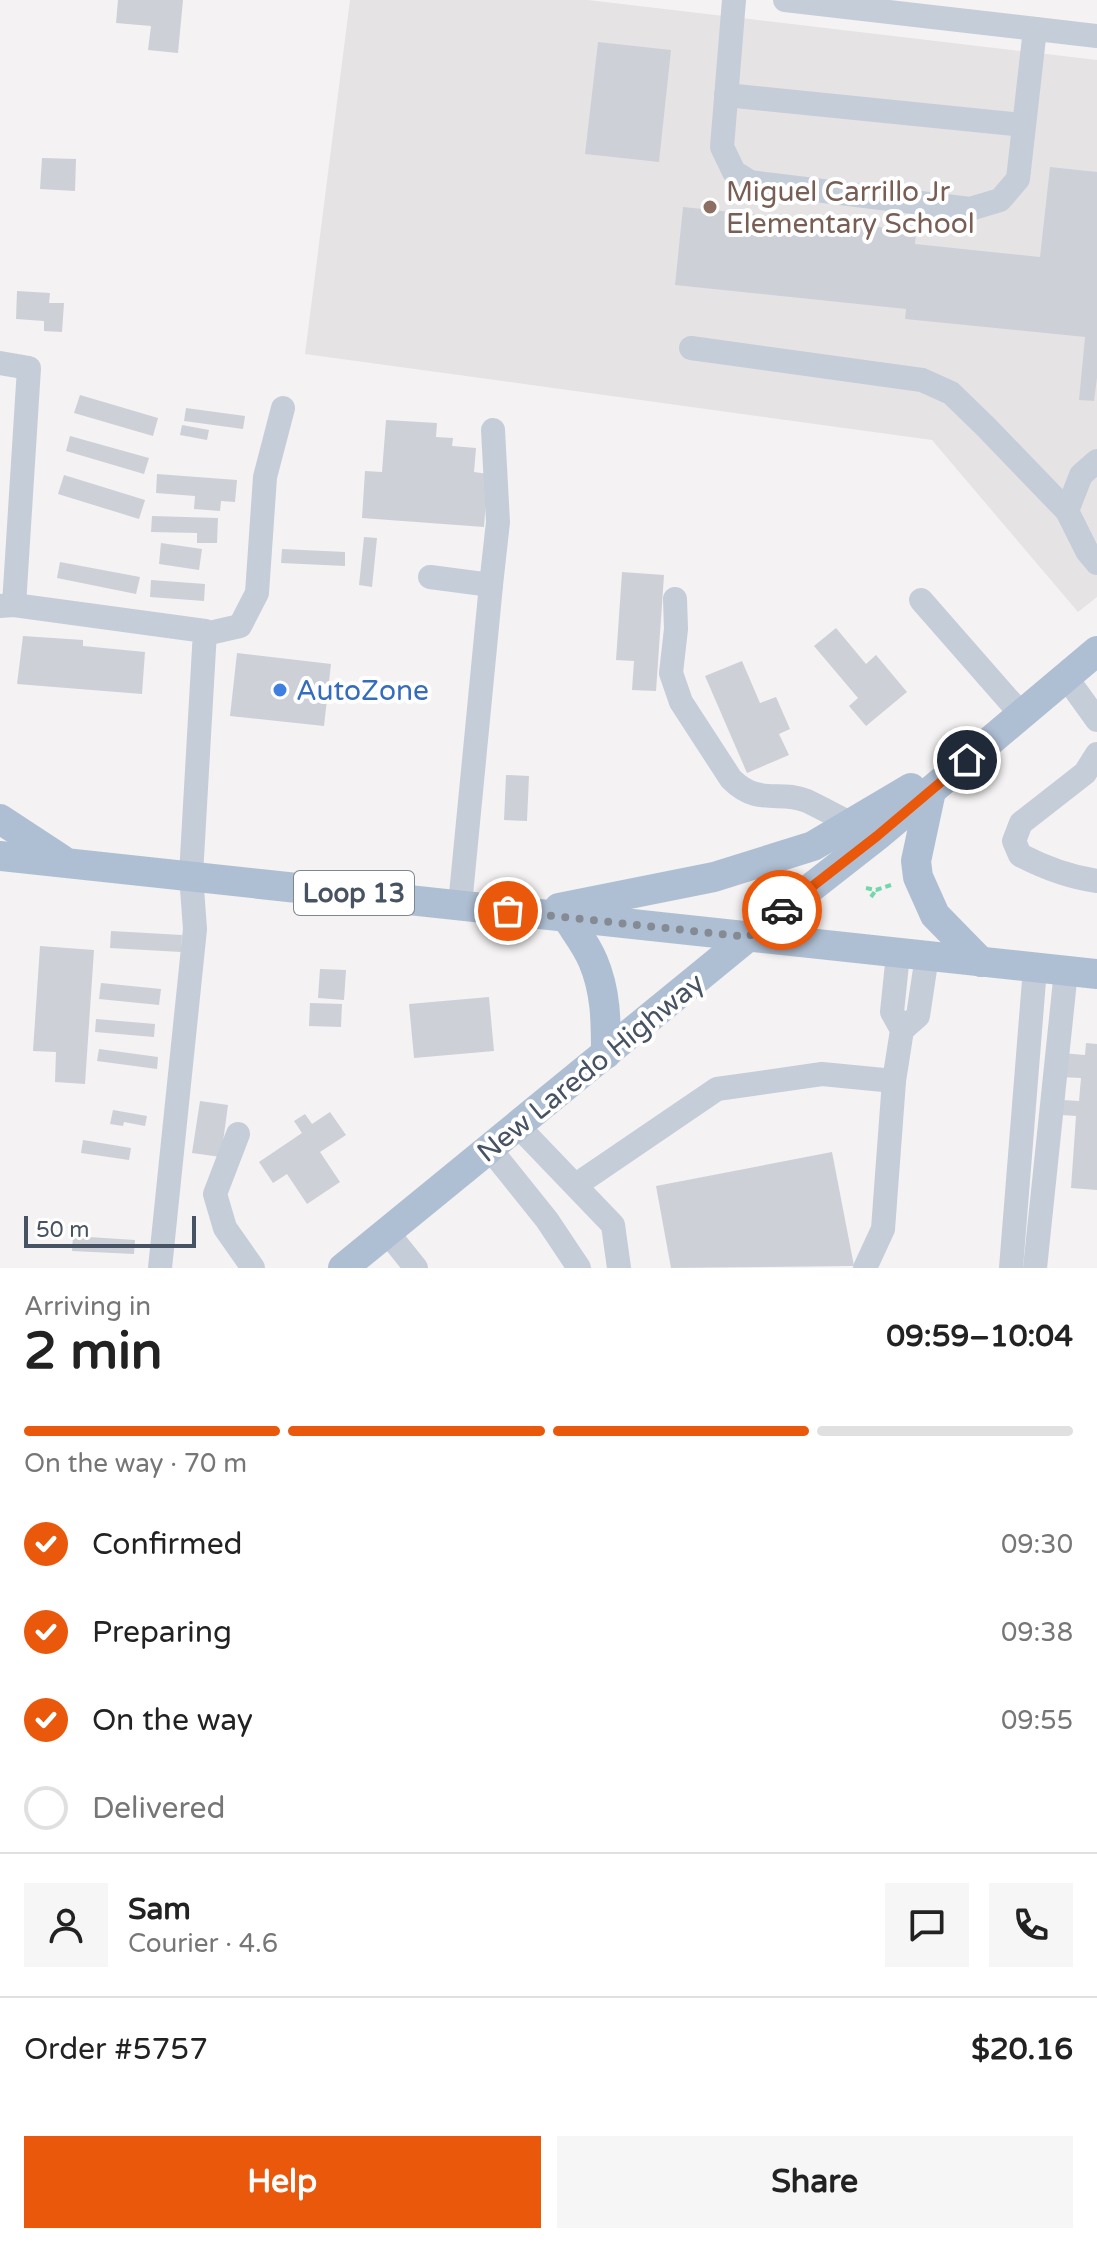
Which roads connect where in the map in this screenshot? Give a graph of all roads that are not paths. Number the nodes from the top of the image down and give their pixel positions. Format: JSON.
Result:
{"nodes":[{"id":1,"x":734,"y":0,"type":"edge"},
{"id":2,"x":785,"y":0,"type":"edge"},
{"id":3,"x":1035,"y":29,"type":"junction"},
{"id":4,"x":1097,"y":36,"type":"edge"},
{"id":5,"x":726,"y":95,"type":"junction"},
{"id":6,"x":1023,"y":125,"type":"junction"},
{"id":7,"x":691,"y":348,"type":"dead end"},
{"id":8,"x":0,"y":363,"type":"edge"},
{"id":9,"x":283,"y":408,"type":"dead end"},
{"id":10,"x":493,"y":430,"type":"dead end"},
{"id":11,"x":1097,"y":461,"type":"edge"},
{"id":12,"x":1067,"y":511,"type":"junction"},
{"id":13,"x":1097,"y":563,"type":"edge"},
{"id":14,"x":430,"y":577,"type":"dead end"},
{"id":15,"x":491,"y":585,"type":"junction"},
{"id":16,"x":675,"y":599,"type":"dead end"},
{"id":17,"x":921,"y":600,"type":"dead end"},
{"id":18,"x":7,"y":606,"type":"edge"},
{"id":19,"x":205,"y":634,"type":"junction"},
{"id":20,"x":1097,"y":651,"type":"edge"},
{"id":21,"x":1066,"y":677,"type":"junction"},
{"id":22,"x":1021,"y":714,"type":"junction"},
{"id":23,"x":1097,"y":720,"type":"edge"},
{"id":24,"x":985,"y":745,"type":"junction"},
{"id":25,"x":1097,"y":754,"type":"edge"},
{"id":26,"x":931,"y":791,"type":"junction"},
{"id":27,"x":0,"y":819,"type":"edge"},
{"id":28,"x":864,"y":830,"type":"junction"},
{"id":29,"x":0,"y":856,"type":"edge"},
{"id":30,"x":66,"y":863,"type":"junction"},
{"id":31,"x":191,"y":875,"type":"junction"},
{"id":32,"x":1097,"y":881,"type":"edge"},
{"id":33,"x":460,"y":905,"type":"junction"},
{"id":34,"x":532,"y":914,"type":"junction"},
{"id":35,"x":567,"y":918,"type":"junction"},
{"id":36,"x":748,"y":937,"type":"junction"},
{"id":37,"x":912,"y":955,"type":"junction"},
{"id":38,"x":981,"y":962,"type":"junction"},
{"id":39,"x":1035,"y":968,"type":"junction"},
{"id":40,"x":1066,"y":971,"type":"junction"},
{"id":41,"x":1097,"y":974,"type":"edge"},
{"id":42,"x":606,"y":1054,"type":"junction"},
{"id":43,"x":894,"y":1081,"type":"junction"},
{"id":44,"x":518,"y":1126,"type":"junction"},
{"id":45,"x":238,"y":1134,"type":"dead end"},
{"id":46,"x":490,"y":1149,"type":"junction"},
{"id":47,"x":569,"y":1178,"type":"junction"},
{"id":48,"x":530,"y":1198,"type":"junction"},
{"id":49,"x":387,"y":1232,"type":"junction"},
{"id":50,"x":160,"y":1268,"type":"edge"},
{"id":51,"x":253,"y":1268,"type":"edge"},
{"id":52,"x":343,"y":1268,"type":"edge"},
{"id":53,"x":416,"y":1268,"type":"edge"},
{"id":54,"x":579,"y":1268,"type":"edge"},
{"id":55,"x":619,"y":1268,"type":"edge"},
{"id":56,"x":865,"y":1268,"type":"edge"},
{"id":57,"x":1011,"y":1268,"type":"edge"},
{"id":58,"x":1035,"y":1268,"type":"edge"}],
"edges":[{"from":1,"to":5,"type":"street"},
{"from":2,"to":3,"type":"street"},
{"from":3,"to":4,"type":"street"},
{"from":3,"to":6,"type":"street"},
{"from":5,"to":6,"type":"street"},
{"from":5,"to":6,"type":"street"},
{"from":7,"to":12,"type":"street"},
{"from":8,"to":18,"type":"street"},
{"from":9,"to":19,"type":"street"},
{"from":10,"to":15,"type":"street"},
{"from":11,"to":12,"type":"street"},
{"from":12,"to":13,"type":"street"},
{"from":14,"to":15,"type":"street"},
{"from":15,"to":33,"type":"street"},
{"from":16,"to":28,"type":"street"},
{"from":17,"to":22,"type":"street"},
{"from":18,"to":19,"type":"street"},
{"from":19,"to":31,"type":"street"},
{"from":20,"to":21,"type":"main road","name":"New Laredo Highway"},
{"from":21,"to":22,"type":"main road","name":"New Laredo Highway"},
{"from":21,"to":23,"type":"street"},
{"from":22,"to":24,"type":"main road","name":"New Laredo Highway"},
{"from":24,"to":26,"type":"main road","name":"New Laredo Highway"},
{"from":24,"to":28,"type":"main road"},
{"from":25,"to":32,"type":"street"},
{"from":26,"to":28,"type":"main road","name":"New Laredo Highway"},
{"from":26,"to":38,"type":"main road"},
{"from":27,"to":30,"type":"main road"},
{"from":28,"to":34,"type":"main road"},
{"from":28,"to":36,"type":"main road","name":"New Laredo Highway"},
{"from":29,"to":30,"type":"main road","number":"Loop 13"},
{"from":30,"to":31,"type":"main road","number":"Loop 13"},
{"from":31,"to":33,"type":"main road","number":"Loop 13"},
{"from":31,"to":50,"type":"street"},
{"from":33,"to":34,"type":"main road","number":"Loop 13"},
{"from":34,"to":35,"type":"main road","number":"Loop 13"},
{"from":35,"to":36,"type":"main road","number":"Loop 13"},
{"from":35,"to":42,"type":"main road"},
{"from":36,"to":37,"type":"main road","number":"Loop 13"},
{"from":36,"to":42,"type":"main road","name":"New Laredo Highway"},
{"from":37,"to":38,"type":"main road","number":"Loop 13"},
{"from":37,"to":43,"type":"street"},
{"from":38,"to":39,"type":"main road","number":"Loop 13"},
{"from":39,"to":40,"type":"main road","number":"Loop 13"},
{"from":39,"to":57,"type":"street"},
{"from":40,"to":41,"type":"main road","number":"Loop 13"},
{"from":40,"to":58,"type":"street"},
{"from":42,"to":44,"type":"main road","name":"New Laredo Highway"},
{"from":43,"to":47,"type":"street"},
{"from":43,"to":56,"type":"street"},
{"from":44,"to":46,"type":"main road","name":"New Laredo Highway"},
{"from":44,"to":47,"type":"street"},
{"from":45,"to":51,"type":"street"},
{"from":46,"to":48,"type":"street"},
{"from":46,"to":49,"type":"main road","name":"New Laredo Highway"},
{"from":47,"to":48,"type":"street"},
{"from":47,"to":55,"type":"street"},
{"from":48,"to":54,"type":"street"},
{"from":49,"to":52,"type":"main road","name":"New Laredo Highway"},
{"from":49,"to":53,"type":"street"}]}
